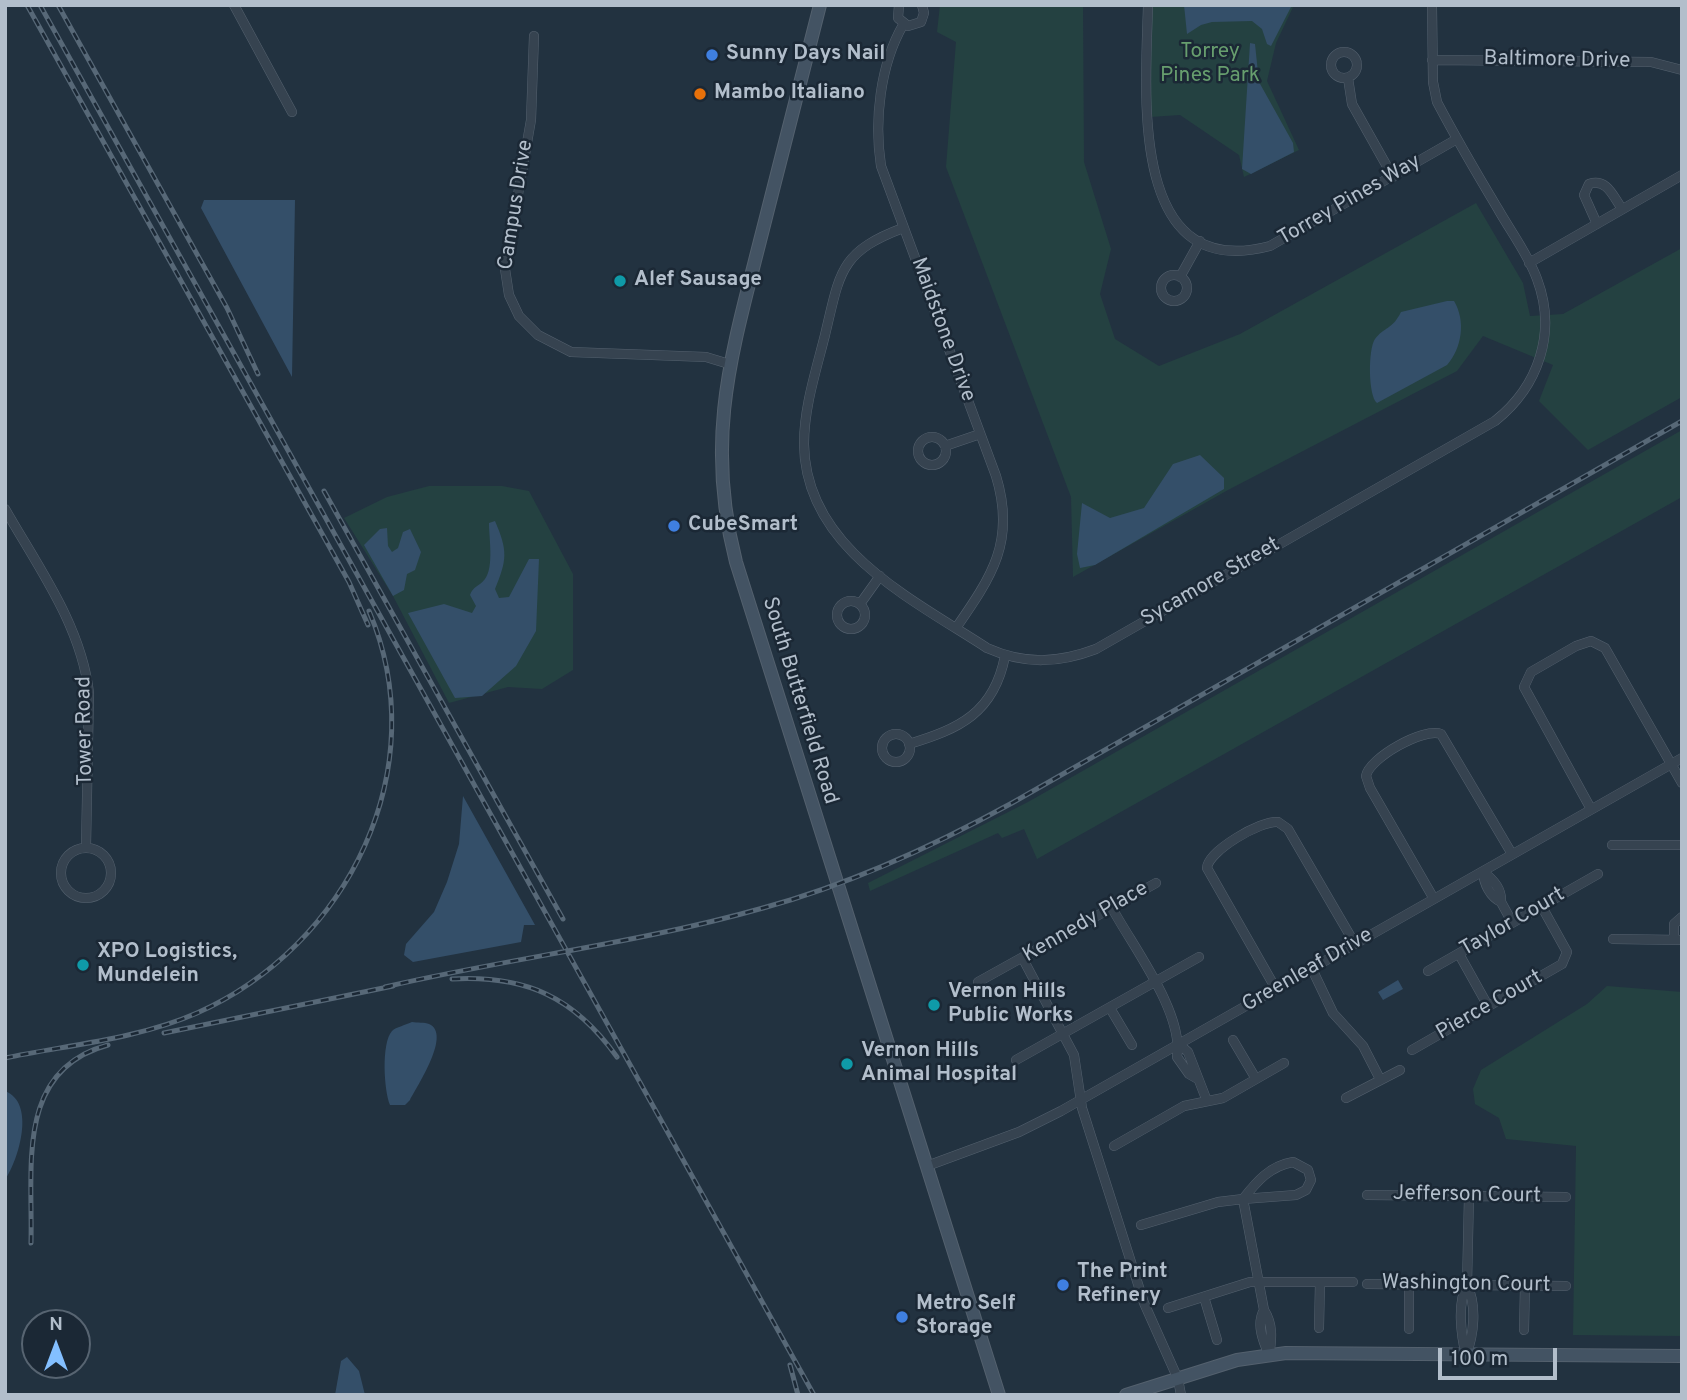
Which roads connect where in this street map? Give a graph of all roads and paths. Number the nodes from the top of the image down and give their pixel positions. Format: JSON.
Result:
{"nodes":[{"id":1,"x":234,"y":5,"type":"edge"},
{"id":2,"x":820,"y":5,"type":"edge"},
{"id":3,"x":899,"y":5,"type":"edge"},
{"id":4,"x":922,"y":5,"type":"edge"},
{"id":5,"x":1148,"y":5,"type":"edge"},
{"id":6,"x":1432,"y":5,"type":"edge"},
{"id":7,"x":904,"y":25,"type":"junction"},
{"id":8,"x":534,"y":36,"type":"dead end"},
{"id":9,"x":1432,"y":60,"type":"junction"},
{"id":10,"x":1682,"y":70,"type":"edge"},
{"id":11,"x":1348,"y":78,"type":"dead end"},
{"id":12,"x":292,"y":112,"type":"dead end"},
{"id":13,"x":1457,"y":139,"type":"junction"},
{"id":14,"x":1682,"y":175,"type":"edge"},
{"id":15,"x":1393,"y":177,"type":"junction"},
{"id":16,"x":1622,"y":209,"type":"junction"},
{"id":17,"x":1597,"y":224,"type":"junction"},
{"id":18,"x":903,"y":228,"type":"junction"},
{"id":19,"x":1200,"y":241,"type":"junction"},
{"id":20,"x":1529,"y":263,"type":"junction"},
{"id":21,"x":1180,"y":277,"type":"dead end"},
{"id":22,"x":729,"y":364,"type":"junction"},
{"id":23,"x":980,"y":434,"type":"junction"},
{"id":24,"x":945,"y":446,"type":"dead end"},
{"id":25,"x":5,"y":509,"type":"edge"},
{"id":26,"x":880,"y":576,"type":"junction"},
{"id":27,"x":860,"y":604,"type":"dead end"},
{"id":28,"x":956,"y":628,"type":"junction"},
{"id":29,"x":1005,"y":656,"type":"junction"},
{"id":30,"x":909,"y":744,"type":"dead end"},
{"id":31,"x":1682,"y":758,"type":"edge"},
{"id":32,"x":1671,"y":764,"type":"junction"},
{"id":33,"x":1682,"y":783,"type":"edge"},
{"id":34,"x":1591,"y":809,"type":"junction"},
{"id":35,"x":1612,"y":845,"type":"dead end"},
{"id":36,"x":1682,"y":845,"type":"edge"},
{"id":37,"x":86,"y":847,"type":"junction"},
{"id":38,"x":1512,"y":854,"type":"junction"},
{"id":39,"x":1483,"y":872,"type":"junction"},
{"id":40,"x":1598,"y":874,"type":"dead end"},
{"id":41,"x":1156,"y":883,"type":"dead end"},
{"id":42,"x":1434,"y":899,"type":"junction"},
{"id":43,"x":1542,"y":907,"type":"junction"},
{"id":44,"x":1112,"y":908,"type":"junction"},
{"id":45,"x":1682,"y":916,"type":"edge"},
{"id":46,"x":1512,"y":922,"type":"junction"},
{"id":47,"x":1613,"y":939,"type":"dead end"},
{"id":48,"x":1678,"y":940,"type":"edge"},
{"id":49,"x":1355,"y":944,"type":"junction"},
{"id":50,"x":1459,"y":954,"type":"junction"},
{"id":51,"x":1199,"y":957,"type":"dead end"},
{"id":52,"x":1023,"y":959,"type":"junction"},
{"id":53,"x":1312,"y":969,"type":"junction"},
{"id":54,"x":1428,"y":971,"type":"dead end"},
{"id":55,"x":978,"y":982,"type":"dead end"},
{"id":56,"x":1155,"y":983,"type":"junction"},
{"id":57,"x":1276,"y":989,"type":"junction"},
{"id":58,"x":1488,"y":1006,"type":"junction"},
{"id":59,"x":1110,"y":1008,"type":"junction"},
{"id":60,"x":1064,"y":1035,"type":"junction"},
{"id":61,"x":1233,"y":1040,"type":"dead end"},
{"id":62,"x":1179,"y":1044,"type":"junction"},
{"id":63,"x":1132,"y":1045,"type":"dead end"},
{"id":64,"x":1412,"y":1050,"type":"dead end"},
{"id":65,"x":1016,"y":1060,"type":"dead end"},
{"id":66,"x":1284,"y":1063,"type":"dead end"},
{"id":67,"x":1401,"y":1070,"type":"dead end"},
{"id":68,"x":1256,"y":1079,"type":"junction"},
{"id":69,"x":1380,"y":1079,"type":"junction"},
{"id":70,"x":1346,"y":1098,"type":"dead end"},
{"id":71,"x":1082,"y":1100,"type":"junction"},
{"id":72,"x":1207,"y":1101,"type":"junction"},
{"id":73,"x":1114,"y":1146,"type":"dead end"},
{"id":74,"x":927,"y":1166,"type":"junction"},
{"id":75,"x":1367,"y":1195,"type":"dead end"},
{"id":76,"x":1469,"y":1196,"type":"junction"},
{"id":77,"x":1566,"y":1196,"type":"dead end"},
{"id":78,"x":1244,"y":1199,"type":"junction"},
{"id":79,"x":1141,"y":1225,"type":"dead end"},
{"id":80,"x":1259,"y":1282,"type":"junction"},
{"id":81,"x":1320,"y":1282,"type":"junction"},
{"id":82,"x":1353,"y":1282,"type":"dead end"},
{"id":83,"x":1367,"y":1284,"type":"dead end"},
{"id":84,"x":1409,"y":1285,"type":"junction"},
{"id":85,"x":1467,"y":1285,"type":"junction"},
{"id":86,"x":1525,"y":1286,"type":"junction"},
{"id":87,"x":1566,"y":1286,"type":"dead end"},
{"id":88,"x":1204,"y":1297,"type":"junction"},
{"id":89,"x":1168,"y":1308,"type":"dead end"},
{"id":90,"x":1319,"y":1328,"type":"dead end"},
{"id":91,"x":1409,"y":1329,"type":"dead end"},
{"id":92,"x":1524,"y":1330,"type":"dead end"},
{"id":93,"x":1217,"y":1340,"type":"dead end"},
{"id":94,"x":1466,"y":1354,"type":"junction"},
{"id":95,"x":1269,"y":1355,"type":"junction"},
{"id":96,"x":1682,"y":1356,"type":"edge"},
{"id":97,"x":1178,"y":1378,"type":"junction"},
{"id":98,"x":999,"y":1395,"type":"edge"},
{"id":99,"x":1126,"y":1395,"type":"edge"},
{"id":100,"x":1181,"y":1395,"type":"edge"}],
"edges":[{"from":1,"to":12,"type":"street"},
{"from":2,"to":22,"type":"main road","name":"South Butterfield Road"},
{"from":3,"to":7,"type":"street"},
{"from":4,"to":7,"type":"street","name":"Maidstone Drive"},
{"from":5,"to":19,"type":"street","name":"Torrey Pines Way"},
{"from":6,"to":9,"type":"street","name":"Sycamore Street"},
{"from":7,"to":18,"type":"street","name":"Maidstone Drive"},
{"from":8,"to":22,"type":"street","name":"Campus Drive"},
{"from":9,"to":10,"type":"street","name":"Baltimore Drive"},
{"from":9,"to":13,"type":"street","name":"Sycamore Street"},
{"from":11,"to":15,"type":"street"},
{"from":13,"to":15,"type":"street","name":"Torrey Pines Way"},
{"from":13,"to":20,"type":"street","name":"Sycamore Street"},
{"from":14,"to":16,"type":"street"},
{"from":15,"to":19,"type":"street","name":"Torrey Pines Way"},
{"from":16,"to":17,"type":"street"},
{"from":16,"to":17,"type":"street"},
{"from":17,"to":20,"type":"street"},
{"from":18,"to":23,"type":"street","name":"Maidstone Drive"},
{"from":18,"to":26,"type":"street","name":"Sycamore Street"},
{"from":19,"to":21,"type":"street"},
{"from":20,"to":29,"type":"street","name":"Sycamore Street"},
{"from":22,"to":74,"type":"main road","name":"South Butterfield Road"},
{"from":23,"to":24,"type":"street"},
{"from":23,"to":28,"type":"street","name":"Maidstone Drive"},
{"from":25,"to":37,"type":"street","name":"Tower Road"},
{"from":26,"to":27,"type":"street"},
{"from":26,"to":28,"type":"street","name":"Sycamore Street"},
{"from":28,"to":29,"type":"street","name":"Sycamore Street"},
{"from":29,"to":30,"type":"street"},
{"from":31,"to":32,"type":"street","name":"Greenleaf Drive"},
{"from":32,"to":33,"type":"street"},
{"from":32,"to":34,"type":"street","name":"Greenleaf Drive"},
{"from":32,"to":34,"type":"street"},
{"from":34,"to":38,"type":"street","name":"Greenleaf Drive"},
{"from":35,"to":36,"type":"street"},
{"from":37,"to":37,"type":"street"},
{"from":38,"to":39,"type":"street","name":"Greenleaf Drive"},
{"from":38,"to":42,"type":"street"},
{"from":39,"to":42,"type":"street","name":"Greenleaf Drive"},
{"from":39,"to":46,"type":"street"},
{"from":40,"to":43,"type":"street","name":"Taylor Court"},
{"from":41,"to":44,"type":"street","name":"Kennedy Place"},
{"from":42,"to":49,"type":"street","name":"Greenleaf Drive"},
{"from":43,"to":46,"type":"street","name":"Taylor Court"},
{"from":43,"to":58,"type":"street","name":"Pierce Court"},
{"from":44,"to":52,"type":"street","name":"Kennedy Place"},
{"from":44,"to":56,"type":"street"},
{"from":45,"to":48,"type":"street"},
{"from":46,"to":50,"type":"street","name":"Taylor Court"},
{"from":47,"to":48,"type":"street"},
{"from":49,"to":53,"type":"street","name":"Greenleaf Drive"},
{"from":49,"to":57,"type":"street"},
{"from":50,"to":54,"type":"street","name":"Taylor Court"},
{"from":50,"to":58,"type":"street"},
{"from":51,"to":56,"type":"street"},
{"from":52,"to":55,"type":"street","name":"Kennedy Place"},
{"from":52,"to":60,"type":"street"},
{"from":53,"to":57,"type":"street","name":"Greenleaf Drive"},
{"from":53,"to":69,"type":"street"},
{"from":56,"to":59,"type":"street"},
{"from":56,"to":62,"type":"street"},
{"from":57,"to":62,"type":"street","name":"Greenleaf Drive"},
{"from":58,"to":64,"type":"street","name":"Pierce Court"},
{"from":59,"to":60,"type":"street"},
{"from":59,"to":63,"type":"street"},
{"from":60,"to":65,"type":"street"},
{"from":60,"to":71,"type":"street"},
{"from":61,"to":68,"type":"street"},
{"from":62,"to":71,"type":"street","name":"Greenleaf Drive"},
{"from":62,"to":72,"type":"street"},
{"from":66,"to":68,"type":"street"},
{"from":67,"to":69,"type":"street"},
{"from":68,"to":72,"type":"street"},
{"from":69,"to":70,"type":"street"},
{"from":71,"to":74,"type":"street","name":"Greenleaf Drive"},
{"from":71,"to":97,"type":"street"},
{"from":72,"to":73,"type":"street"},
{"from":74,"to":98,"type":"main road","name":"South Butterfield Road"},
{"from":75,"to":76,"type":"street","name":"Jefferson Court"},
{"from":76,"to":77,"type":"street","name":"Jefferson Court"},
{"from":76,"to":85,"type":"street"},
{"from":78,"to":78,"type":"street"},
{"from":78,"to":79,"type":"street"},
{"from":78,"to":80,"type":"street"},
{"from":80,"to":81,"type":"street"},
{"from":80,"to":88,"type":"street"},
{"from":80,"to":95,"type":"street"},
{"from":81,"to":82,"type":"street"},
{"from":81,"to":90,"type":"street"},
{"from":83,"to":84,"type":"street","name":"Washington Court"},
{"from":84,"to":85,"type":"street","name":"Washington Court"},
{"from":84,"to":91,"type":"street"},
{"from":85,"to":86,"type":"street","name":"Washington Court"},
{"from":85,"to":94,"type":"street"},
{"from":86,"to":87,"type":"street","name":"Washington Court"},
{"from":86,"to":92,"type":"street"},
{"from":88,"to":89,"type":"street"},
{"from":88,"to":93,"type":"street"},
{"from":94,"to":95,"type":"main road"},
{"from":94,"to":96,"type":"main road"},
{"from":95,"to":97,"type":"main road"},
{"from":97,"to":99,"type":"main road"},
{"from":97,"to":100,"type":"street"}]}
